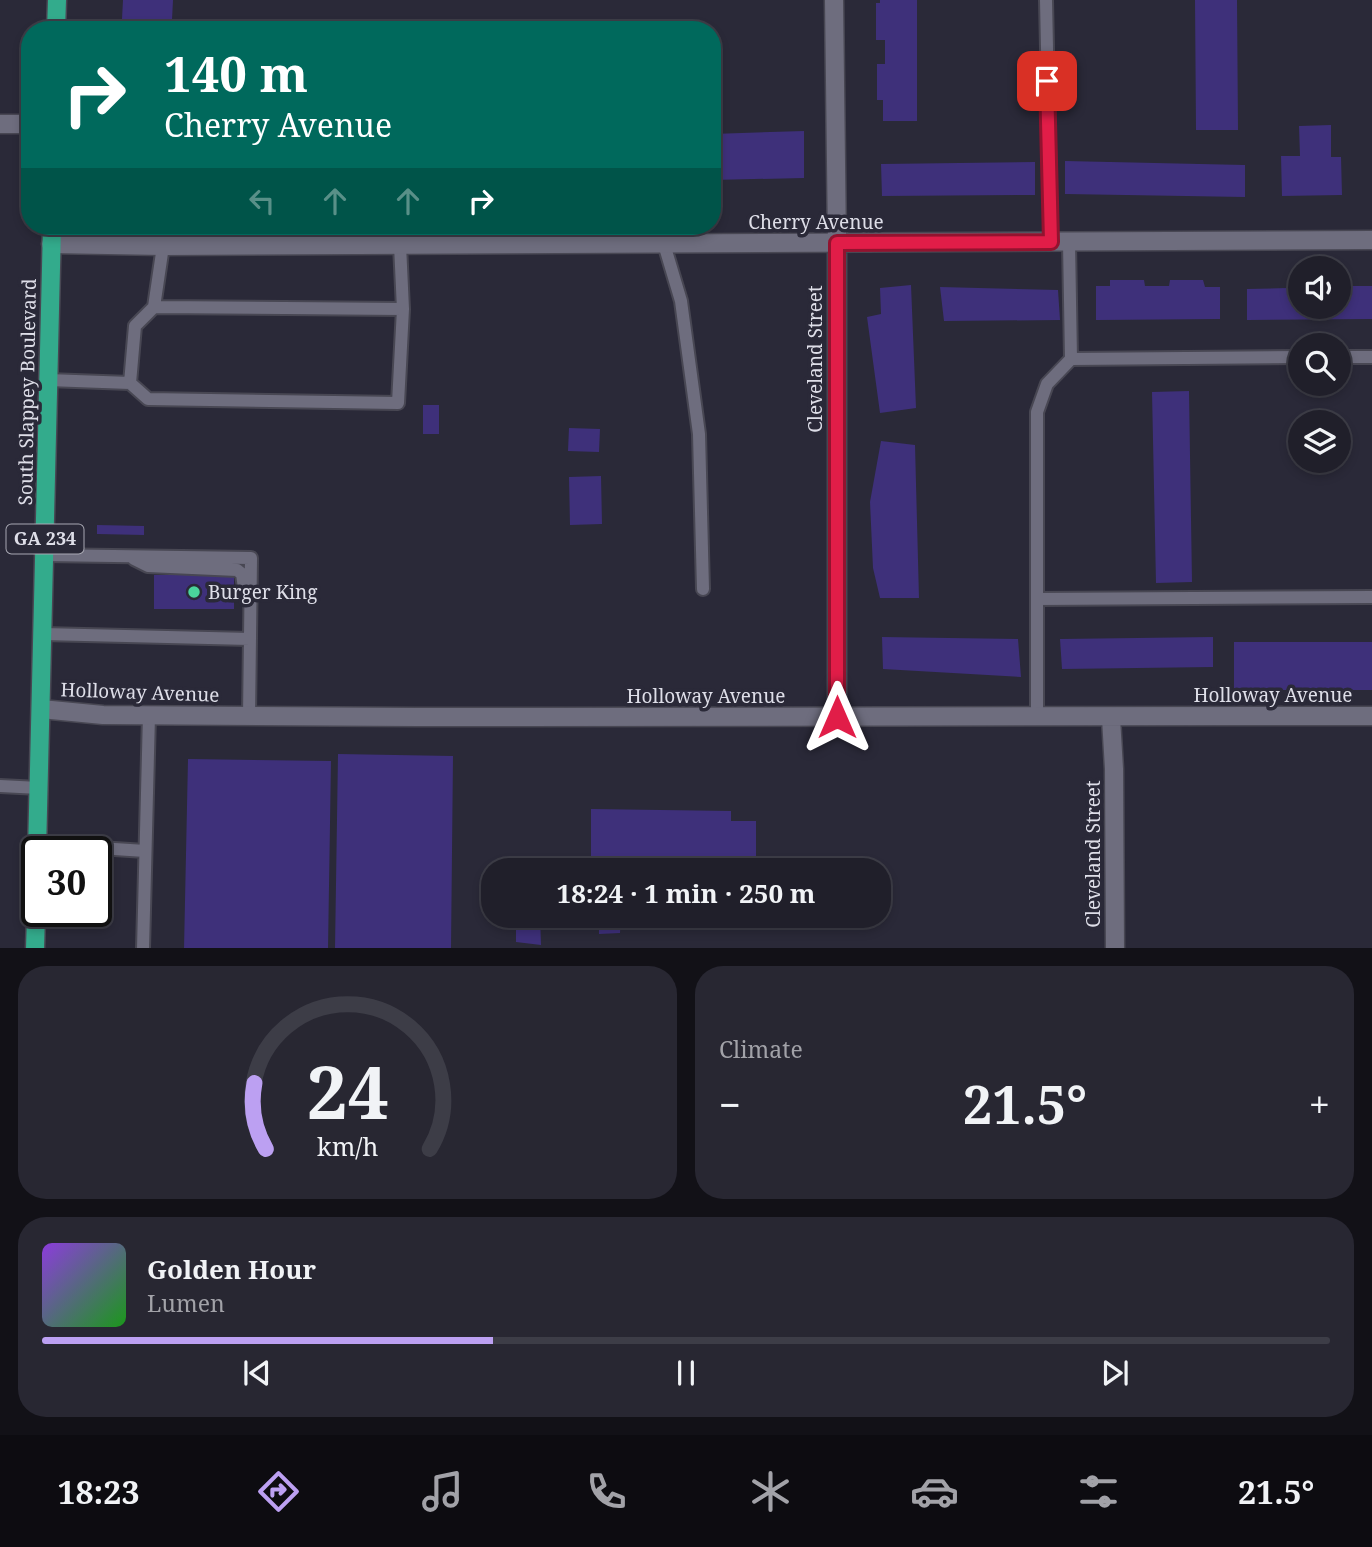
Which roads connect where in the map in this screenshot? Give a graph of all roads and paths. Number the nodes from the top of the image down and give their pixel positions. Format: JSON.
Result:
{"nodes":[{"id":1,"x":57,"y":0,"type":"edge"},
{"id":2,"x":834,"y":0,"type":"edge"},
{"id":3,"x":1046,"y":0,"type":"edge"},
{"id":4,"x":56,"y":21,"type":"edge"},
{"id":5,"x":0,"y":124,"type":"edge"},
{"id":6,"x":21,"y":124,"type":"edge"},
{"id":7,"x":51,"y":235,"type":"edge"},
{"id":8,"x":1372,"y":240,"type":"edge"},
{"id":9,"x":1060,"y":242,"type":"junction"},
{"id":10,"x":837,"y":243,"type":"junction"},
{"id":11,"x":664,"y":244,"type":"junction"},
{"id":12,"x":400,"y":245,"type":"junction"},
{"id":13,"x":163,"y":246,"type":"junction"},
{"id":14,"x":154,"y":307,"type":"junction"},
{"id":15,"x":403,"y":309,"type":"junction"},
{"id":16,"x":1372,"y":356,"type":"edge"},
{"id":17,"x":1288,"y":357,"type":"edge"},
{"id":18,"x":1351,"y":357,"type":"edge"},
{"id":19,"x":1071,"y":359,"type":"junction"},
{"id":20,"x":48,"y":380,"type":"junction"},
{"id":21,"x":130,"y":383,"type":"junction"},
{"id":22,"x":44,"y":555,"type":"junction"},
{"id":23,"x":703,"y":589,"type":"dead end"},
{"id":24,"x":1372,"y":597,"type":"edge"},
{"id":25,"x":1037,"y":599,"type":"junction"},
{"id":26,"x":43,"y":634,"type":"junction"},
{"id":27,"x":250,"y":639,"type":"junction"},
{"id":28,"x":41,"y":709,"type":"junction"},
{"id":29,"x":149,"y":715,"type":"junction"},
{"id":30,"x":249,"y":716,"type":"junction"},
{"id":31,"x":1372,"y":716,"type":"edge"},
{"id":32,"x":837,"y":717,"type":"junction"},
{"id":33,"x":1037,"y":718,"type":"junction"},
{"id":34,"x":1111,"y":718,"type":"junction"},
{"id":35,"x":0,"y":786,"type":"edge"},
{"id":36,"x":39,"y":788,"type":"junction"},
{"id":37,"x":38,"y":836,"type":"edge"},
{"id":38,"x":112,"y":850,"type":"edge"},
{"id":39,"x":145,"y":851,"type":"junction"},
{"id":40,"x":36,"y":927,"type":"edge"},
{"id":41,"x":35,"y":948,"type":"edge"},
{"id":42,"x":143,"y":948,"type":"edge"},
{"id":43,"x":1115,"y":948,"type":"edge"}],
"edges":[{"from":1,"to":4,"type":"main road"},
{"from":2,"to":10,"type":"street","name":"Cleveland Street"},
{"from":3,"to":9,"type":"lane"},
{"from":5,"to":6,"type":"street"},
{"from":7,"to":13,"type":"street","name":"Cherry Avenue"},
{"from":7,"to":20,"type":"main road","name":"South Slappey Boulevard","number":"GA 234"},
{"from":8,"to":9,"type":"street","name":"Cherry Avenue"},
{"from":9,"to":10,"type":"street","name":"Cherry Avenue"},
{"from":9,"to":19,"type":"lane"},
{"from":10,"to":11,"type":"street","name":"Cherry Avenue"},
{"from":10,"to":32,"type":"street","name":"Cleveland Street"},
{"from":11,"to":12,"type":"street","name":"Cherry Avenue"},
{"from":11,"to":23,"type":"lane"},
{"from":12,"to":13,"type":"street","name":"Cherry Avenue"},
{"from":12,"to":15,"type":"lane"},
{"from":13,"to":14,"type":"lane"},
{"from":14,"to":15,"type":"lane"},
{"from":14,"to":21,"type":"lane"},
{"from":15,"to":21,"type":"lane"},
{"from":16,"to":18,"type":"lane"},
{"from":17,"to":19,"type":"lane"},
{"from":19,"to":25,"type":"lane"},
{"from":20,"to":21,"type":"lane"},
{"from":20,"to":22,"type":"main road","name":"South Slappey Boulevard","number":"GA 234"},
{"from":22,"to":26,"type":"main road","name":"South Slappey Boulevard","number":"GA 234"},
{"from":22,"to":27,"type":"lane"},
{"from":24,"to":25,"type":"lane"},
{"from":25,"to":33,"type":"lane"},
{"from":26,"to":27,"type":"lane"},
{"from":26,"to":28,"type":"main road","name":"South Slappey Boulevard","number":"GA 234"},
{"from":27,"to":30,"type":"lane"},
{"from":28,"to":29,"type":"street","name":"Holloway Avenue"},
{"from":28,"to":36,"type":"main road","name":"South Slappey Boulevard","number":"GA 234"},
{"from":29,"to":30,"type":"street","name":"Holloway Avenue"},
{"from":29,"to":39,"type":"lane"},
{"from":30,"to":32,"type":"street","name":"Holloway Avenue"},
{"from":31,"to":34,"type":"street","name":"Holloway Avenue"},
{"from":32,"to":33,"type":"street","name":"Holloway Avenue"},
{"from":33,"to":34,"type":"street","name":"Holloway Avenue"},
{"from":34,"to":43,"type":"street","name":"Cleveland Street"},
{"from":35,"to":36,"type":"lane"},
{"from":36,"to":37,"type":"main road","name":"South Slappey Boulevard","number":"GA 234"},
{"from":38,"to":39,"type":"lane"},
{"from":39,"to":42,"type":"lane"},
{"from":40,"to":41,"type":"main road"}]}
